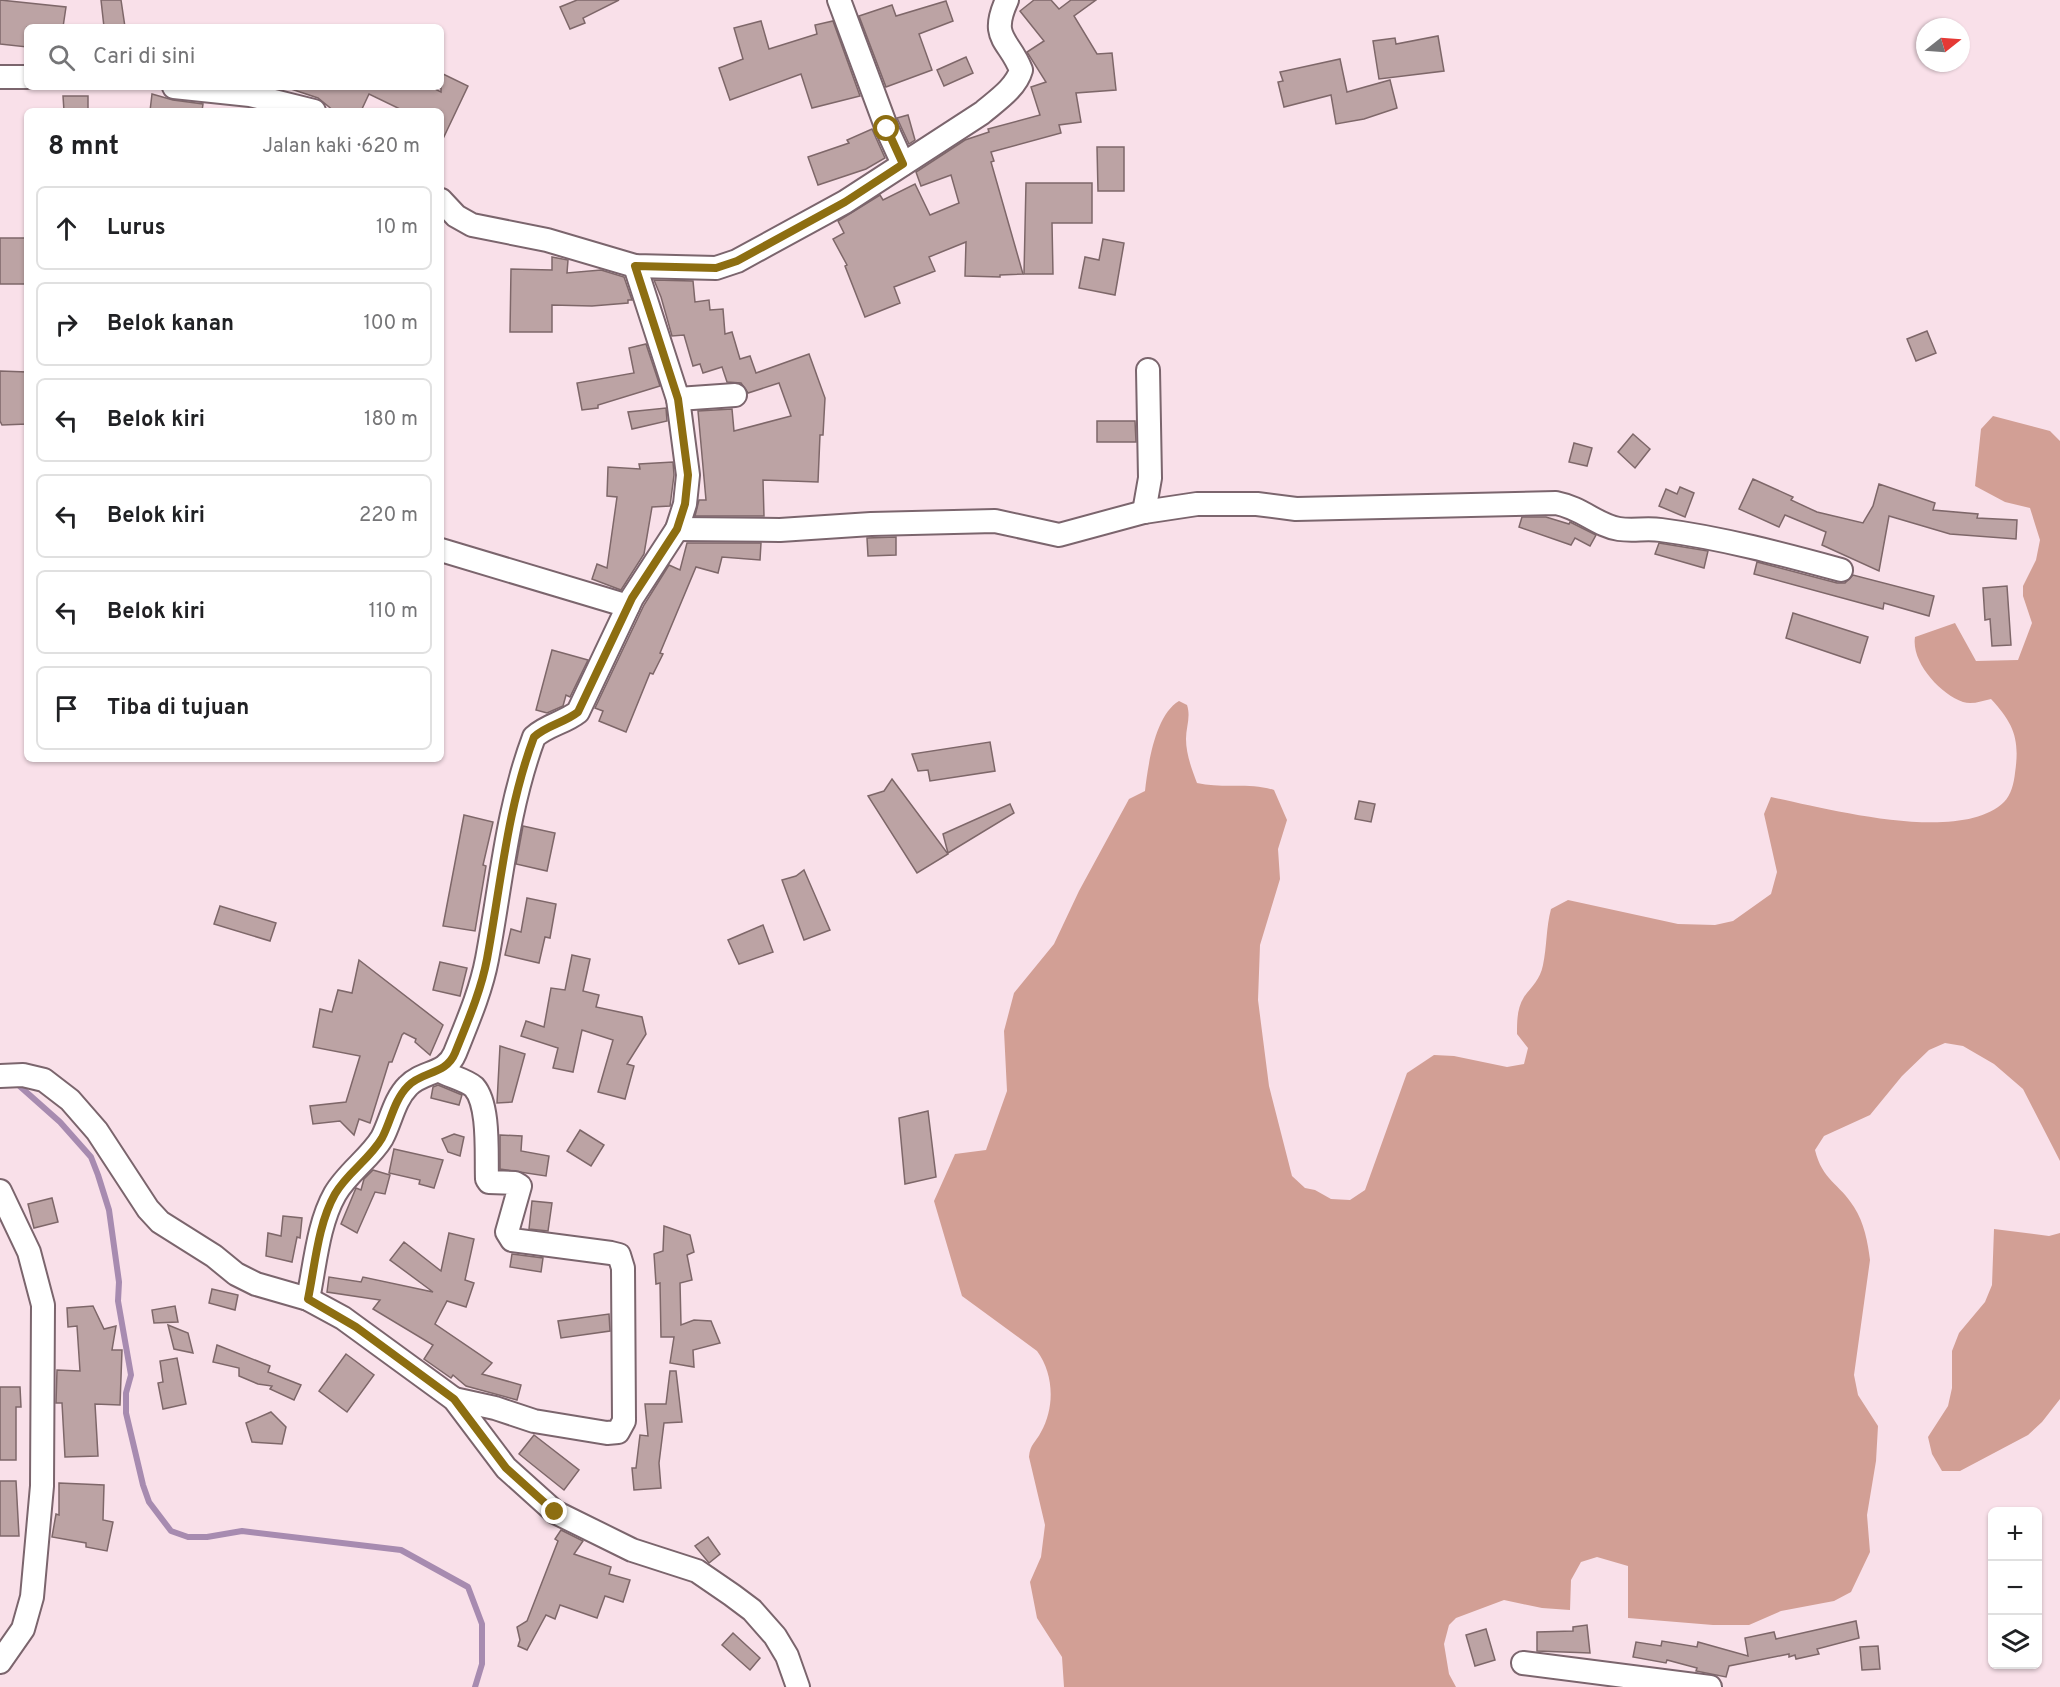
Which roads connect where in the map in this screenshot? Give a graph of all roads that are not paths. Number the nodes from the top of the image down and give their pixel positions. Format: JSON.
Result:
{"nodes":[{"id":1,"x":839,"y":0,"type":"edge"},
{"id":2,"x":1007,"y":0,"type":"edge"},
{"id":3,"x":0,"y":77,"type":"edge"},
{"id":4,"x":24,"y":77,"type":"edge"},
{"id":5,"x":199,"y":90,"type":"edge"},
{"id":6,"x":302,"y":108,"type":"edge"},
{"id":7,"x":903,"y":164,"type":"junction"},
{"id":8,"x":444,"y":203,"type":"edge"},
{"id":9,"x":635,"y":266,"type":"junction"},
{"id":10,"x":1148,"y":370,"type":"dead end"},
{"id":11,"x":735,"y":395,"type":"dead end"},
{"id":12,"x":678,"y":399,"type":"junction"},
{"id":13,"x":1144,"y":512,"type":"junction"},
{"id":14,"x":677,"y":529,"type":"junction"},
{"id":15,"x":444,"y":551,"type":"edge"},
{"id":16,"x":1841,"y":570,"type":"dead end"},
{"id":17,"x":628,"y":606,"type":"junction"},
{"id":18,"x":440,"y":1071,"type":"junction"},
{"id":19,"x":4,"y":1075,"type":"edge"},
{"id":20,"x":0,"y":1191,"type":"edge"},
{"id":21,"x":308,"y":1299,"type":"junction"},
{"id":22,"x":454,"y":1399,"type":"junction"},
{"id":23,"x":0,"y":1662,"type":"edge"},
{"id":24,"x":1523,"y":1663,"type":"dead end"},
{"id":25,"x":798,"y":1687,"type":"edge"},
{"id":26,"x":1710,"y":1687,"type":"edge"}],
"edges":[{"from":1,"to":7,"type":"street"},
{"from":2,"to":7,"type":"street"},
{"from":3,"to":4,"type":"street"},
{"from":5,"to":6,"type":"street"},
{"from":7,"to":9,"type":"street"},
{"from":8,"to":9,"type":"street"},
{"from":9,"to":12,"type":"street"},
{"from":10,"to":13,"type":"street"},
{"from":11,"to":12,"type":"street"},
{"from":12,"to":14,"type":"street"},
{"from":13,"to":14,"type":"street"},
{"from":13,"to":16,"type":"street"},
{"from":14,"to":17,"type":"street"},
{"from":15,"to":17,"type":"street"},
{"from":17,"to":18,"type":"street"},
{"from":18,"to":21,"type":"street"},
{"from":18,"to":22,"type":"street"},
{"from":19,"to":21,"type":"street"},
{"from":20,"to":23,"type":"street"},
{"from":21,"to":22,"type":"street"},
{"from":22,"to":25,"type":"street"},
{"from":24,"to":26,"type":"street"}]}
